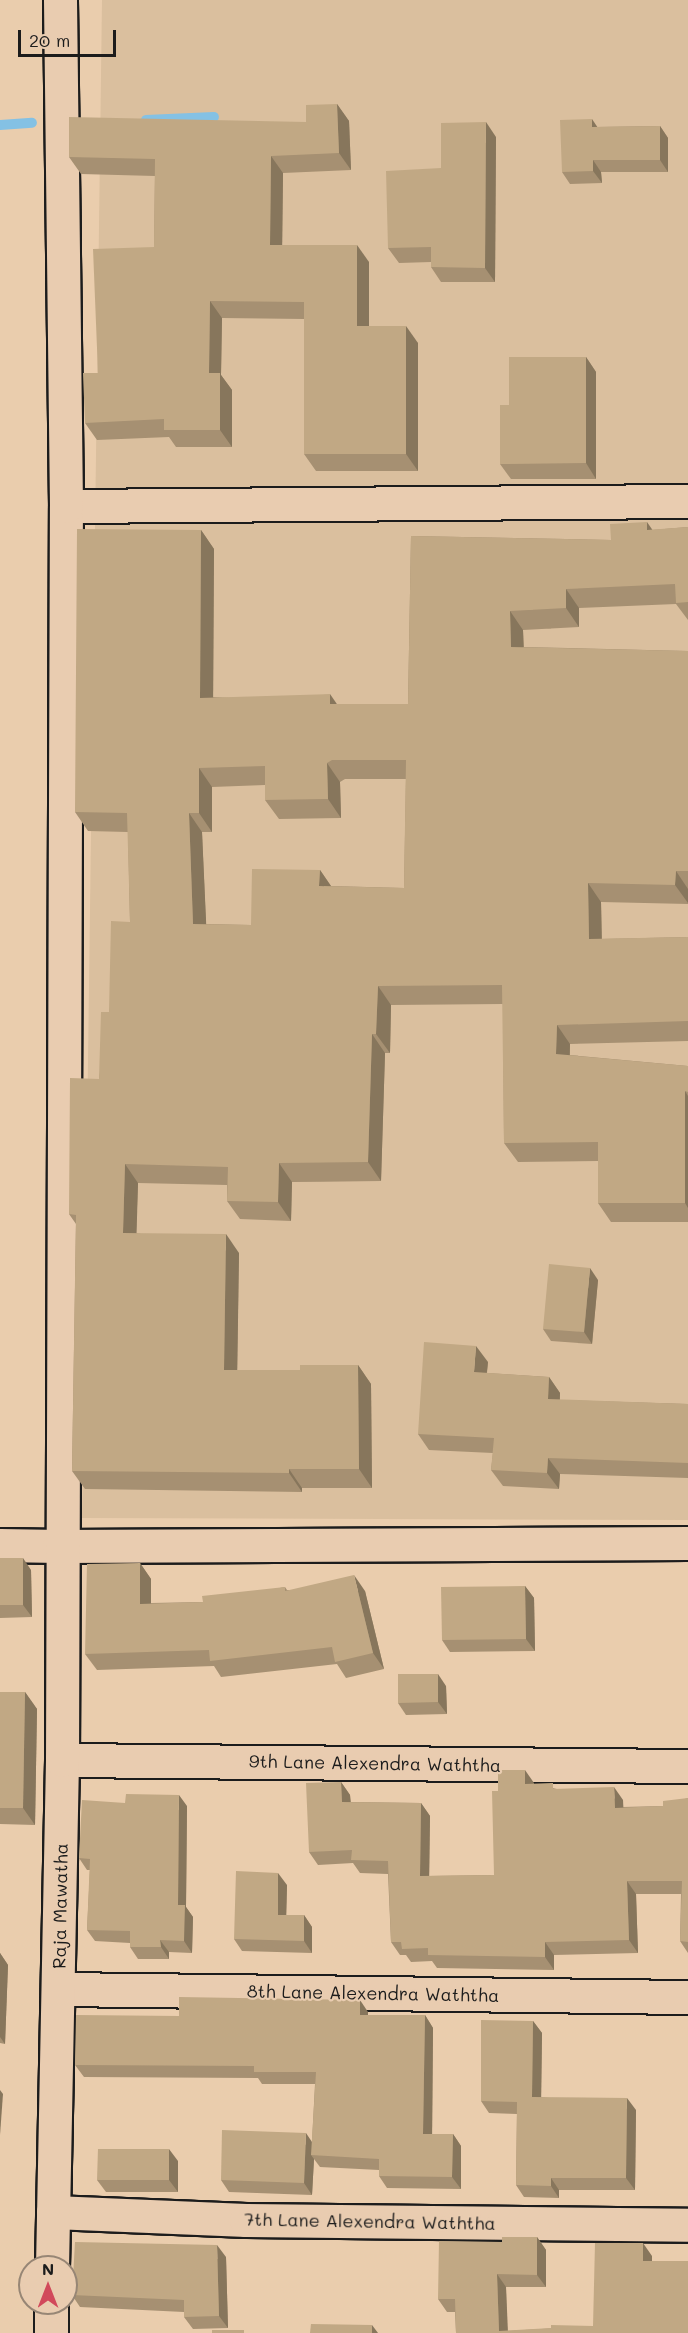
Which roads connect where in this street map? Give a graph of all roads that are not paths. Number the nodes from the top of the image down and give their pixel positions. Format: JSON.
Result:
{"nodes":[{"id":1,"x":60,"y":0,"type":"edge"},
{"id":2,"x":688,"y":501,"type":"edge"},
{"id":3,"x":66,"y":506,"type":"junction"},
{"id":4,"x":688,"y":1544,"type":"edge"},
{"id":5,"x":0,"y":1545,"type":"edge"},
{"id":6,"x":59,"y":1546,"type":"junction"},
{"id":7,"x":62,"y":1760,"type":"junction"},
{"id":8,"x":688,"y":1766,"type":"edge"},
{"id":9,"x":59,"y":1989,"type":"junction"},
{"id":10,"x":688,"y":1997,"type":"edge"},
{"id":11,"x":53,"y":2212,"type":"junction"},
{"id":12,"x":688,"y":2225,"type":"edge"},
{"id":13,"x":52,"y":2255,"type":"edge"},
{"id":14,"x":51,"y":2315,"type":"edge"},
{"id":15,"x":51,"y":2333,"type":"edge"}],
"edges":[{"from":1,"to":3,"type":"street","name":"Raja Mawatha"},
{"from":2,"to":3,"type":"street"},
{"from":3,"to":6,"type":"street","name":"Raja Mawatha"},
{"from":4,"to":6,"type":"street"},
{"from":5,"to":6,"type":"street"},
{"from":6,"to":7,"type":"street","name":"Raja Mawatha"},
{"from":7,"to":8,"type":"street","name":"9th Lane Alexendra Waththa"},
{"from":7,"to":9,"type":"street","name":"Raja Mawatha"},
{"from":9,"to":10,"type":"street","name":"8th Lane Alexendra Waththa"},
{"from":9,"to":11,"type":"street","name":"Raja Mawatha"},
{"from":11,"to":12,"type":"street","name":"7th Lane Alexendra Waththa"},
{"from":11,"to":13,"type":"street","name":"Raja Mawatha"},
{"from":14,"to":15,"type":"street"}]}
